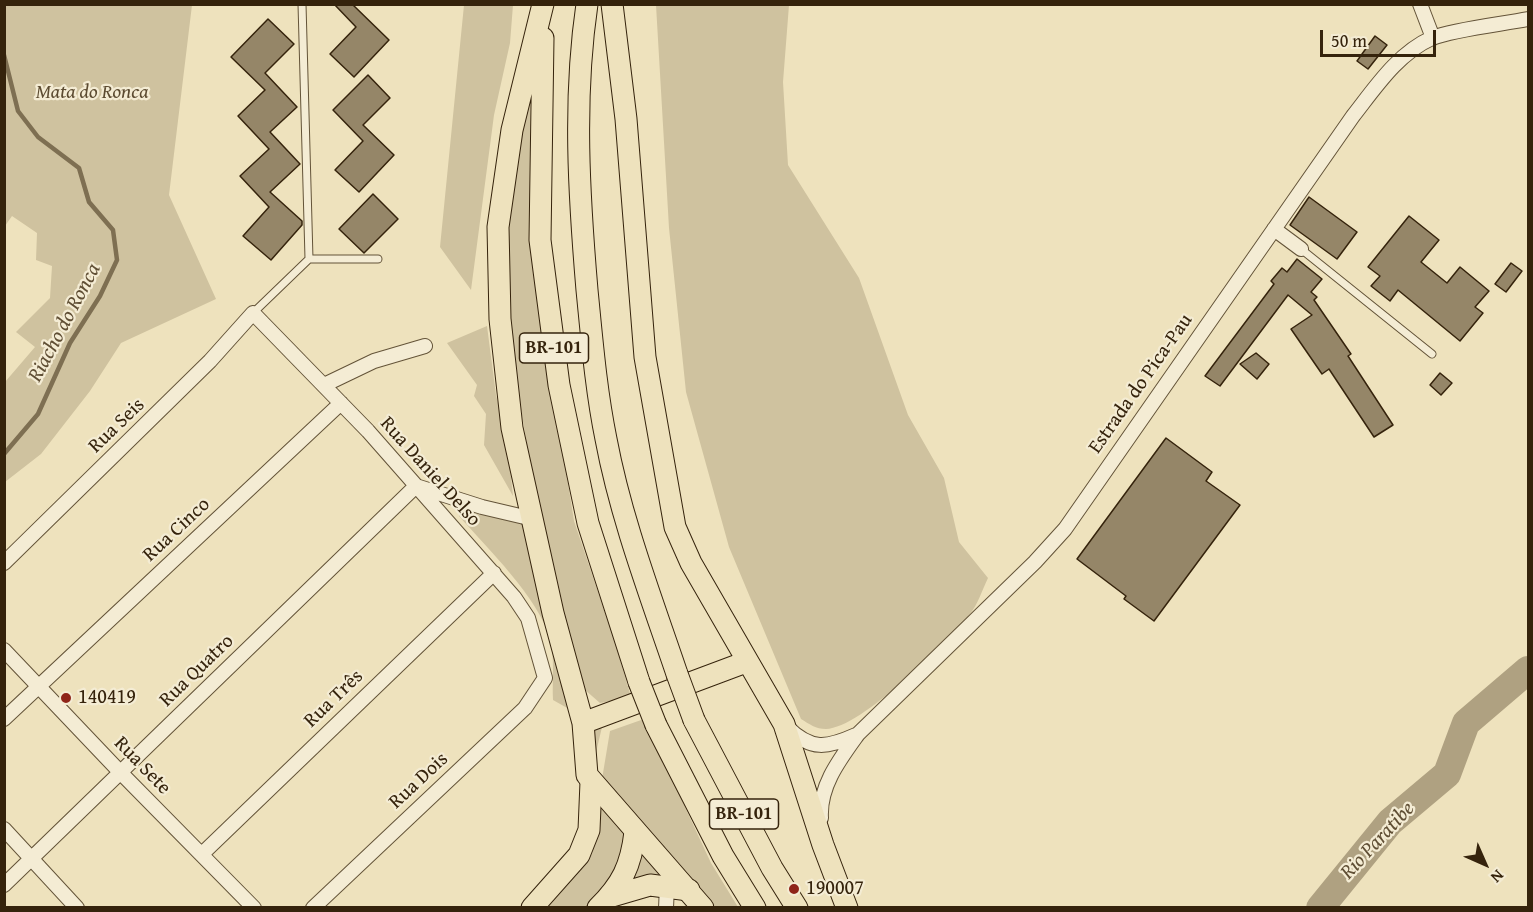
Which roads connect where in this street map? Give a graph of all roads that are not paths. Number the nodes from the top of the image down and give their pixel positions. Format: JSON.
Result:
{"nodes":[{"id":1,"x":302,"y":4,"type":"edge"},
{"id":2,"x":543,"y":4,"type":"edge"},
{"id":3,"x":587,"y":4,"type":"edge"},
{"id":4,"x":612,"y":4,"type":"edge"},
{"id":5,"x":622,"y":4,"type":"edge"},
{"id":6,"x":1420,"y":4,"type":"edge"},
{"id":7,"x":1528,"y":19,"type":"edge"},
{"id":8,"x":1433,"y":38,"type":"junction"},
{"id":9,"x":620,"y":56,"type":"junction"},
{"id":10,"x":1274,"y":229,"type":"junction"},
{"id":11,"x":1301,"y":249,"type":"joint"},
{"id":12,"x":309,"y":259,"type":"junction"},
{"id":13,"x":378,"y":259,"type":"dead end"},
{"id":14,"x":253,"y":313,"type":"junction"},
{"id":15,"x":425,"y":346,"type":"dead end"},
{"id":16,"x":1432,"y":354,"type":"dead end"},
{"id":17,"x":324,"y":385,"type":"junction"},
{"id":18,"x":341,"y":403,"type":"junction"},
{"id":19,"x":416,"y":486,"type":"junction"},
{"id":20,"x":533,"y":519,"type":"junction"},
{"id":21,"x":4,"y":563,"type":"edge"},
{"id":22,"x":494,"y":573,"type":"junction"},
{"id":23,"x":4,"y":650,"type":"edge"},
{"id":24,"x":746,"y":662,"type":"junction"},
{"id":25,"x":545,"y":678,"type":"joint"},
{"id":26,"x":39,"y":685,"type":"junction"},
{"id":27,"x":4,"y":719,"type":"edge"},
{"id":28,"x":583,"y":723,"type":"junction"},
{"id":29,"x":784,"y":724,"type":"junction"},
{"id":30,"x":858,"y":734,"type":"junction"},
{"id":31,"x":120,"y":772,"type":"junction"},
{"id":32,"x":591,"y":782,"type":"junction"},
{"id":33,"x":4,"y":829,"type":"edge"},
{"id":34,"x":635,"y":832,"type":"junction"},
{"id":35,"x":823,"y":844,"type":"junction"},
{"id":36,"x":202,"y":854,"type":"junction"},
{"id":37,"x":31,"y":858,"type":"junction"},
{"id":38,"x":4,"y":885,"type":"edge"},
{"id":39,"x":667,"y":886,"type":"junction"},
{"id":40,"x":689,"y":890,"type":"junction"},
{"id":41,"x":603,"y":902,"type":"edge"},
{"id":42,"x":77,"y":908,"type":"edge"},
{"id":43,"x":254,"y":908,"type":"edge"},
{"id":44,"x":314,"y":908,"type":"edge"},
{"id":45,"x":532,"y":908,"type":"edge"},
{"id":46,"x":666,"y":908,"type":"edge"},
{"id":47,"x":703,"y":908,"type":"edge"},
{"id":48,"x":755,"y":908,"type":"edge"},
{"id":49,"x":797,"y":908,"type":"edge"},
{"id":50,"x":847,"y":908,"type":"edge"}],
"edges":[{"from":1,"to":12,"type":"lane"},
{"from":2,"to":20,"type":"main road"},
{"from":2,"to":48,"type":"main road","number":"BR-101","bridge":true},
{"from":3,"to":49,"type":"main road","number":"BR-101","bridge":true},
{"from":4,"to":9,"type":"main road"},
{"from":5,"to":9,"type":"lane"},
{"from":6,"to":8,"type":"street"},
{"from":7,"to":8,"type":"street"},
{"from":8,"to":10,"type":"street","name":"Estrada do Pica-Pau"},
{"from":9,"to":24,"type":"main road"},
{"from":10,"to":11,"type":"street"},
{"from":10,"to":30,"type":"street","name":"Estrada do Pica-Pau"},
{"from":11,"to":16,"type":"lane"},
{"from":12,"to":13,"type":"lane"},
{"from":12,"to":14,"type":"lane"},
{"from":14,"to":17,"type":"street","name":"Rua Daniel Delso"},
{"from":14,"to":21,"type":"street","name":"Rua Seis"},
{"from":15,"to":17,"type":"street"},
{"from":17,"to":18,"type":"street","name":"Rua Daniel Delso"},
{"from":18,"to":19,"type":"street","name":"Rua Daniel Delso"},
{"from":18,"to":26,"type":"street","name":"Rua Cinco"},
{"from":19,"to":20,"type":"street"},
{"from":19,"to":22,"type":"street","name":"Rua Daniel Delso"},
{"from":19,"to":31,"type":"street","name":"Rua Quatro"},
{"from":20,"to":28,"type":"main road"},
{"from":22,"to":25,"type":"street","name":"Rua Daniel Delso"},
{"from":22,"to":36,"type":"street","name":"Rua Três"},
{"from":23,"to":26,"type":"street","name":"Rua Sete"},
{"from":24,"to":28,"type":"main road"},
{"from":24,"to":29,"type":"main road"},
{"from":25,"to":44,"type":"street","name":"Rua Dois"},
{"from":26,"to":27,"type":"street","name":"Rua Cinco"},
{"from":26,"to":31,"type":"street","name":"Rua Sete"},
{"from":28,"to":32,"type":"main road"},
{"from":29,"to":30,"type":"street","name":"Estrada do Pica-Pau"},
{"from":29,"to":35,"type":"main road"},
{"from":30,"to":35,"type":"street","name":"Estrada do Pica-Pau"},
{"from":31,"to":36,"type":"street","name":"Rua Sete"},
{"from":31,"to":37,"type":"street","name":"Rua Quatro"},
{"from":32,"to":34,"type":"main road"},
{"from":32,"to":45,"type":"main road"},
{"from":33,"to":37,"type":"street"},
{"from":34,"to":40,"type":"main road"},
{"from":34,"to":41,"type":"main road"},
{"from":35,"to":50,"type":"main road"},
{"from":36,"to":43,"type":"street","name":"Rua Sete"},
{"from":37,"to":38,"type":"street","name":"Rua Quatro"},
{"from":37,"to":42,"type":"street"},
{"from":39,"to":40,"type":"main road"},
{"from":39,"to":41,"type":"main road"},
{"from":39,"to":46,"type":"street"},
{"from":40,"to":47,"type":"main road"}]}
